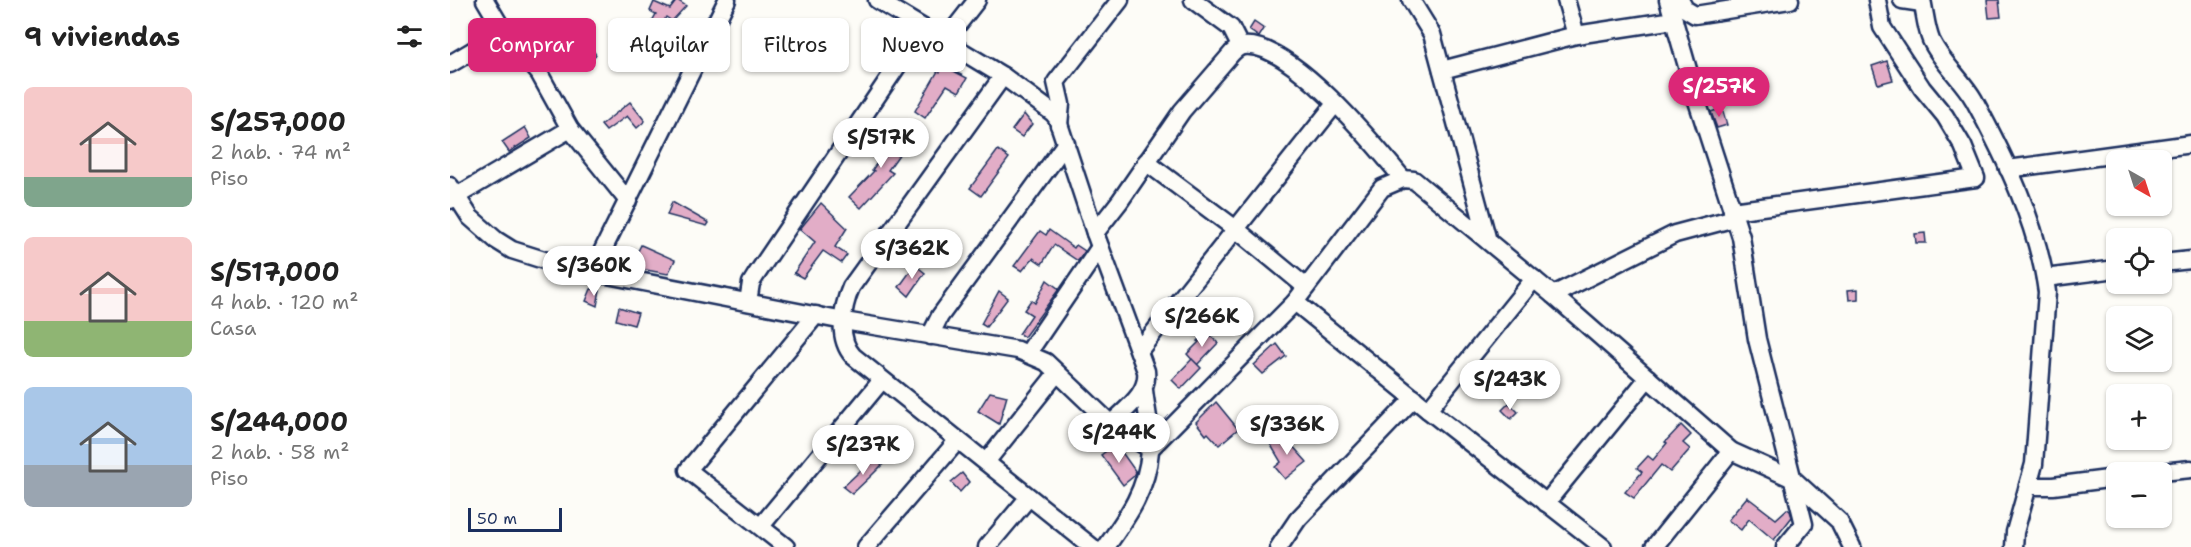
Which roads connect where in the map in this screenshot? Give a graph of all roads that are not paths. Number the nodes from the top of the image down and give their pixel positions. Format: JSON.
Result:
{"nodes":[{"id":1,"x":485,"y":0,"type":"edge"},
{"id":2,"x":727,"y":0,"type":"edge"},
{"id":3,"x":877,"y":0,"type":"edge"},
{"id":4,"x":977,"y":0,"type":"edge"},
{"id":5,"x":1120,"y":0,"type":"edge"},
{"id":6,"x":1193,"y":0,"type":"edge"},
{"id":7,"x":1411,"y":0,"type":"edge"},
{"id":8,"x":1566,"y":0,"type":"edge"},
{"id":9,"x":1668,"y":0,"type":"edge"},
{"id":10,"x":1680,"y":0,"type":"edge"},
{"id":11,"x":1790,"y":0,"type":"edge"},
{"id":12,"x":1877,"y":0,"type":"edge"},
{"id":13,"x":1902,"y":0,"type":"edge"},
{"id":14,"x":1922,"y":1,"type":"edge"},
{"id":15,"x":496,"y":18,"type":"edge"},
{"id":16,"x":907,"y":18,"type":"edge"},
{"id":17,"x":963,"y":18,"type":"edge"},
{"id":18,"x":1674,"y":20,"type":"junction"},
{"id":19,"x":1576,"y":35,"type":"junction"},
{"id":20,"x":1240,"y":46,"type":"junction"},
{"id":21,"x":468,"y":53,"type":"edge"},
{"id":22,"x":966,"y":54,"type":"edge"},
{"id":23,"x":450,"y":64,"type":"edge"},
{"id":24,"x":1442,"y":70,"type":"junction"},
{"id":25,"x":538,"y":72,"type":"edge"},
{"id":26,"x":893,"y":72,"type":"edge"},
{"id":27,"x":1003,"y":76,"type":"junction"},
{"id":28,"x":1335,"y":104,"type":"junction"},
{"id":29,"x":1059,"y":125,"type":"junction"},
{"id":30,"x":570,"y":129,"type":"junction"},
{"id":31,"x":1066,"y":143,"type":"junction"},
{"id":32,"x":2191,"y":144,"type":"edge"},
{"id":33,"x":1146,"y":162,"type":"junction"},
{"id":34,"x":2008,"y":169,"type":"junction"},
{"id":35,"x":1403,"y":179,"type":"junction"},
{"id":36,"x":452,"y":194,"type":"edge"},
{"id":37,"x":628,"y":201,"type":"junction"},
{"id":38,"x":1734,"y":215,"type":"junction"},
{"id":39,"x":1237,"y":230,"type":"junction"},
{"id":40,"x":1097,"y":240,"type":"junction"},
{"id":41,"x":1488,"y":241,"type":"junction"},
{"id":42,"x":2191,"y":260,"type":"edge"},
{"id":43,"x":2172,"y":262,"type":"edge"},
{"id":44,"x":2106,"y":270,"type":"edge"},
{"id":45,"x":592,"y":272,"type":"junction"},
{"id":46,"x":2045,"y":278,"type":"junction"},
{"id":47,"x":1534,"y":279,"type":"junction"},
{"id":48,"x":1306,"y":287,"type":"junction"},
{"id":49,"x":1553,"y":295,"type":"junction"},
{"id":50,"x":748,"y":302,"type":"junction"},
{"id":51,"x":1295,"y":302,"type":"junction"},
{"id":52,"x":816,"y":315,"type":"junction"},
{"id":53,"x":844,"y":321,"type":"junction"},
{"id":54,"x":930,"y":336,"type":"junction"},
{"id":55,"x":1139,"y":351,"type":"junction"},
{"id":56,"x":1028,"y":353,"type":"junction"},
{"id":57,"x":1058,"y":373,"type":"junction"},
{"id":58,"x":1648,"y":378,"type":"junction"},
{"id":59,"x":882,"y":380,"type":"junction"},
{"id":60,"x":1144,"y":390,"type":"junction"},
{"id":61,"x":1414,"y":398,"type":"junction"},
{"id":62,"x":1428,"y":410,"type":"junction"},
{"id":63,"x":1111,"y":424,"type":"junction"},
{"id":64,"x":958,"y":440,"type":"junction"},
{"id":65,"x":1150,"y":449,"type":"junction"},
{"id":66,"x":1731,"y":451,"type":"junction"},
{"id":67,"x":986,"y":462,"type":"junction"},
{"id":68,"x":2191,"y":469,"type":"edge"},
{"id":69,"x":2172,"y":471,"type":"edge"},
{"id":70,"x":1793,"y":479,"type":"junction"},
{"id":71,"x":2106,"y":479,"type":"edge"},
{"id":72,"x":2028,"y":486,"type":"junction"},
{"id":73,"x":1029,"y":497,"type":"junction"},
{"id":74,"x":1546,"y":502,"type":"junction"},
{"id":75,"x":761,"y":526,"type":"junction"},
{"id":76,"x":1593,"y":544,"type":"edge"},
{"id":77,"x":786,"y":547,"type":"edge"},
{"id":78,"x":866,"y":547,"type":"edge"},
{"id":79,"x":987,"y":547,"type":"edge"},
{"id":80,"x":1092,"y":547,"type":"edge"},
{"id":81,"x":1106,"y":547,"type":"edge"},
{"id":82,"x":1279,"y":547,"type":"edge"},
{"id":83,"x":1654,"y":547,"type":"edge"},
{"id":84,"x":1785,"y":547,"type":"edge"},
{"id":85,"x":1852,"y":547,"type":"edge"},
{"id":86,"x":2014,"y":547,"type":"edge"}],
"edges":[{"from":1,"to":15,"type":"street"},
{"from":2,"to":37,"type":"street"},
{"from":3,"to":16,"type":"street"},
{"from":4,"to":17,"type":"street"},
{"from":5,"to":29,"type":"street"},
{"from":6,"to":20,"type":"street"},
{"from":7,"to":24,"type":"street"},
{"from":8,"to":19,"type":"street"},
{"from":9,"to":18,"type":"street"},
{"from":10,"to":11,"type":"street"},
{"from":12,"to":38,"type":"street"},
{"from":13,"to":14,"type":"street"},
{"from":14,"to":34,"type":"street"},
{"from":18,"to":19,"type":"street"},
{"from":18,"to":38,"type":"street"},
{"from":19,"to":24,"type":"street"},
{"from":20,"to":28,"type":"street"},
{"from":20,"to":33,"type":"street"},
{"from":21,"to":23,"type":"street"},
{"from":22,"to":27,"type":"street"},
{"from":24,"to":41,"type":"street"},
{"from":25,"to":30,"type":"street"},
{"from":26,"to":50,"type":"street"},
{"from":27,"to":29,"type":"street"},
{"from":27,"to":53,"type":"street"},
{"from":28,"to":35,"type":"street"},
{"from":28,"to":39,"type":"street"},
{"from":29,"to":31,"type":"street"},
{"from":30,"to":36,"type":"street"},
{"from":30,"to":37,"type":"street"},
{"from":31,"to":40,"type":"street"},
{"from":31,"to":54,"type":"street"},
{"from":32,"to":34,"type":"street"},
{"from":33,"to":39,"type":"street"},
{"from":33,"to":40,"type":"street"},
{"from":34,"to":46,"type":"street"},
{"from":35,"to":41,"type":"street"},
{"from":35,"to":48,"type":"street"},
{"from":36,"to":45,"type":"street"},
{"from":37,"to":45,"type":"street"},
{"from":38,"to":49,"type":"street"},
{"from":38,"to":70,"type":"street"},
{"from":39,"to":48,"type":"street"},
{"from":39,"to":55,"type":"street"},
{"from":40,"to":55,"type":"street"},
{"from":40,"to":56,"type":"street"},
{"from":41,"to":47,"type":"street"},
{"from":42,"to":43,"type":"street"},
{"from":44,"to":46,"type":"street"},
{"from":45,"to":50,"type":"street"},
{"from":46,"to":72,"type":"street"},
{"from":47,"to":49,"type":"street"},
{"from":47,"to":62,"type":"street"},
{"from":48,"to":51,"type":"street"},
{"from":49,"to":58,"type":"street"},
{"from":50,"to":52,"type":"street"},
{"from":51,"to":61,"type":"street"},
{"from":51,"to":65,"type":"street"},
{"from":52,"to":53,"type":"street"},
{"from":52,"to":75,"type":"street"},
{"from":53,"to":54,"type":"street"},
{"from":53,"to":59,"type":"street"},
{"from":54,"to":56,"type":"street"},
{"from":55,"to":60,"type":"street"},
{"from":56,"to":57,"type":"street"},
{"from":57,"to":63,"type":"street"},
{"from":57,"to":67,"type":"street"},
{"from":58,"to":66,"type":"street"},
{"from":58,"to":74,"type":"street"},
{"from":59,"to":64,"type":"street"},
{"from":59,"to":75,"type":"street"},
{"from":60,"to":63,"type":"street"},
{"from":60,"to":65,"type":"street"},
{"from":61,"to":62,"type":"street"},
{"from":61,"to":82,"type":"street"},
{"from":62,"to":74,"type":"street"},
{"from":63,"to":65,"type":"street"},
{"from":64,"to":67,"type":"street"},
{"from":64,"to":78,"type":"street"},
{"from":65,"to":81,"type":"street"},
{"from":66,"to":70,"type":"street"},
{"from":66,"to":83,"type":"street"},
{"from":67,"to":73,"type":"street"},
{"from":68,"to":69,"type":"street"},
{"from":70,"to":84,"type":"street"},
{"from":70,"to":85,"type":"street"},
{"from":71,"to":72,"type":"street"},
{"from":72,"to":86,"type":"street"},
{"from":73,"to":79,"type":"street"},
{"from":73,"to":80,"type":"street"},
{"from":74,"to":76,"type":"street"},
{"from":75,"to":77,"type":"street"}]}
